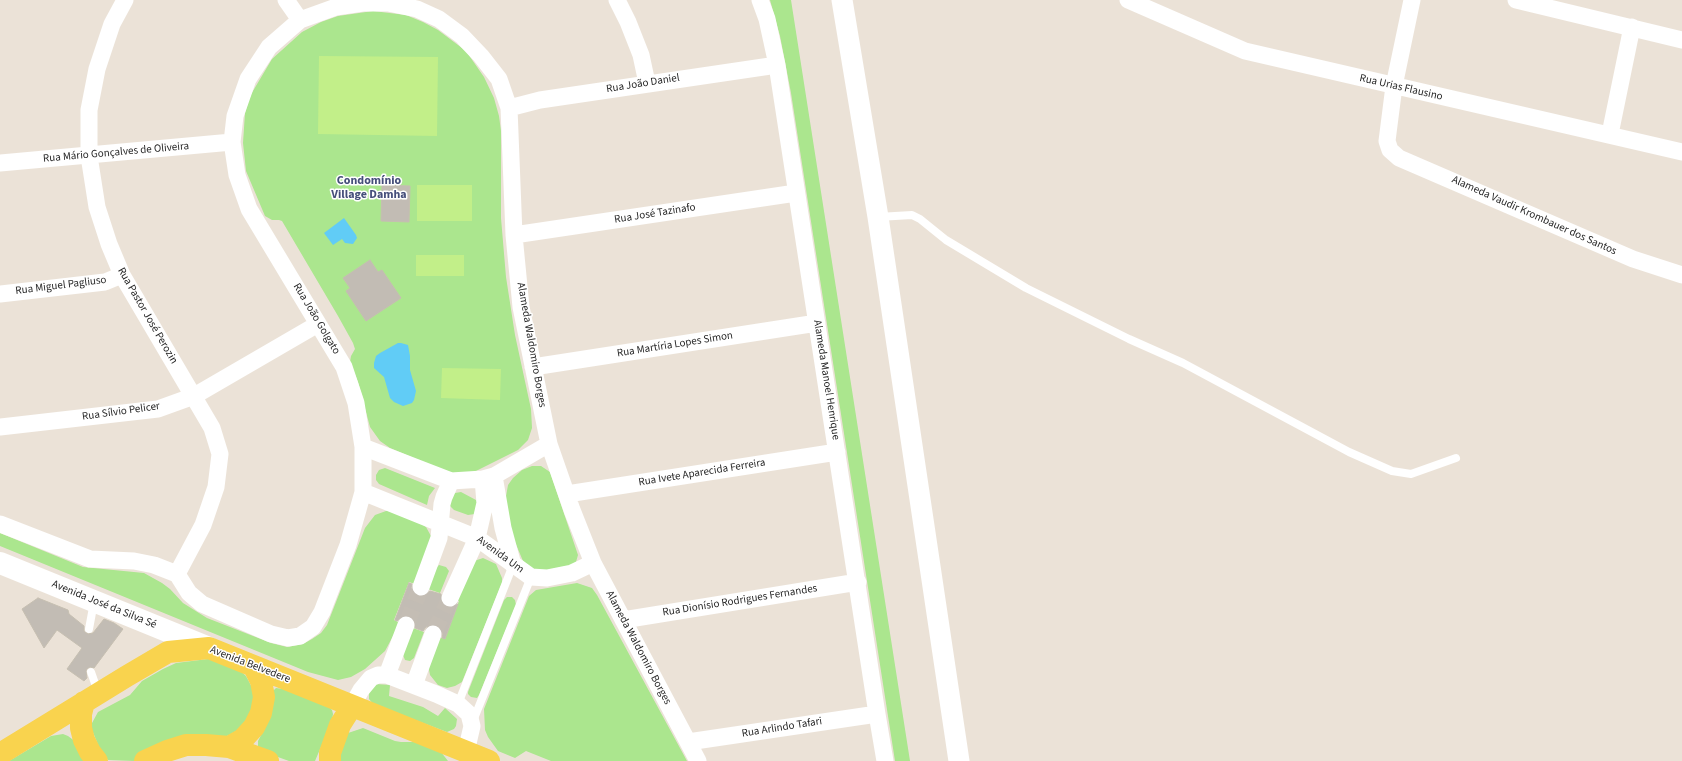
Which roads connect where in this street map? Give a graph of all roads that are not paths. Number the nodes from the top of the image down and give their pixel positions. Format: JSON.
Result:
{"nodes":[{"id":1,"x":125,"y":0,"type":"edge"},
{"id":2,"x":286,"y":0,"type":"edge"},
{"id":3,"x":617,"y":0,"type":"edge"},
{"id":4,"x":760,"y":0,"type":"edge"},
{"id":5,"x":842,"y":0,"type":"edge"},
{"id":6,"x":1128,"y":0,"type":"edge"},
{"id":7,"x":1412,"y":0,"type":"edge"},
{"id":8,"x":1516,"y":0,"type":"edge"},
{"id":9,"x":419,"y":5,"type":"edge"},
{"id":10,"x":300,"y":20,"type":"junction"},
{"id":11,"x":1632,"y":27,"type":"junction"},
{"id":12,"x":1682,"y":40,"type":"edge"},
{"id":13,"x":777,"y":65,"type":"junction"},
{"id":14,"x":647,"y":83,"type":"junction"},
{"id":15,"x":1394,"y":86,"type":"junction"},
{"id":16,"x":509,"y":108,"type":"junction"},
{"id":17,"x":1610,"y":134,"type":"junction"},
{"id":18,"x":232,"y":142,"type":"junction"},
{"id":19,"x":1682,"y":152,"type":"edge"},
{"id":20,"x":89,"y":156,"type":"junction"},
{"id":21,"x":0,"y":163,"type":"edge"},
{"id":22,"x":796,"y":193,"type":"junction"},
{"id":23,"x":878,"y":217,"type":"junction"},
{"id":24,"x":514,"y":235,"type":"junction"},
{"id":25,"x":122,"y":275,"type":"junction"},
{"id":26,"x":1682,"y":275,"type":"edge"},
{"id":27,"x":0,"y":294,"type":"edge"},
{"id":28,"x":817,"y":323,"type":"junction"},
{"id":29,"x":318,"y":324,"type":"junction"},
{"id":30,"x":533,"y":367,"type":"junction"},
{"id":31,"x":194,"y":396,"type":"junction"},
{"id":32,"x":0,"y":427,"type":"edge"},
{"id":33,"x":549,"y":444,"type":"junction"},
{"id":34,"x":363,"y":447,"type":"junction"},
{"id":35,"x":836,"y":452,"type":"junction"},
{"id":36,"x":1456,"y":458,"type":"dead end"},
{"id":37,"x":488,"y":478,"type":"junction"},
{"id":38,"x":451,"y":481,"type":"junction"},
{"id":39,"x":363,"y":492,"type":"junction"},
{"id":40,"x":567,"y":494,"type":"junction"},
{"id":41,"x":441,"y":522,"type":"junction"},
{"id":42,"x":0,"y":524,"type":"edge"},
{"id":43,"x":477,"y":538,"type":"junction"},
{"id":44,"x":0,"y":563,"type":"edge"},
{"id":45,"x":593,"y":564,"type":"junction"},
{"id":46,"x":513,"y":565,"type":"junction"},
{"id":47,"x":177,"y":574,"type":"junction"},
{"id":48,"x":531,"y":577,"type":"junction"},
{"id":49,"x":858,"y":582,"type":"junction"},
{"id":50,"x":421,"y":587,"type":"tunnel mouth"},
{"id":51,"x":450,"y":598,"type":"tunnel mouth"},
{"id":52,"x":94,"y":601,"type":"junction"},
{"id":53,"x":623,"y":620,"type":"junction"},
{"id":54,"x":406,"y":625,"type":"tunnel mouth"},
{"id":55,"x":88,"y":629,"type":"dead end"},
{"id":56,"x":433,"y":634,"type":"tunnel mouth"},
{"id":57,"x":209,"y":648,"type":"junction"},
{"id":58,"x":254,"y":667,"type":"junction"},
{"id":59,"x":91,"y":672,"type":"dead end"},
{"id":60,"x":387,"y":675,"type":"junction"},
{"id":61,"x":414,"y":685,"type":"junction"},
{"id":62,"x":91,"y":697,"type":"junction"},
{"id":63,"x":458,"y":704,"type":"junction"},
{"id":64,"x":352,"y":706,"type":"junction"},
{"id":65,"x":877,"y":714,"type":"junction"},
{"id":66,"x":472,"y":726,"type":"junction"},
{"id":67,"x":688,"y":742,"type":"junction"},
{"id":68,"x":226,"y":749,"type":"junction"},
{"id":69,"x":0,"y":754,"type":"edge"},
{"id":70,"x":465,"y":756,"type":"edge"},
{"id":71,"x":97,"y":761,"type":"edge"},
{"id":72,"x":145,"y":761,"type":"edge"},
{"id":73,"x":268,"y":761,"type":"edge"},
{"id":74,"x":330,"y":761,"type":"edge"},
{"id":75,"x":489,"y":761,"type":"edge"},
{"id":76,"x":698,"y":761,"type":"edge"},
{"id":77,"x":886,"y":761,"type":"edge"},
{"id":78,"x":959,"y":761,"type":"edge"}],
"edges":[{"from":1,"to":20,"type":"street","name":"Rua Pastor José Perozin"},
{"from":2,"to":10,"type":"street"},
{"from":3,"to":14,"type":"street"},
{"from":4,"to":13,"type":"street","name":"Alameda Manoel Henrique"},
{"from":5,"to":23,"type":"street"},
{"from":6,"to":15,"type":"street","name":"Rua Urias Flausino"},
{"from":7,"to":15,"type":"street"},
{"from":8,"to":11,"type":"street"},
{"from":9,"to":10,"type":"street","name":"Alameda Waldomiro Borges"},
{"from":9,"to":16,"type":"street","name":"Alameda Waldomiro Borges"},
{"from":10,"to":18,"type":"street","name":"Rua João Golgato"},
{"from":11,"to":12,"type":"street"},
{"from":11,"to":17,"type":"street"},
{"from":13,"to":14,"type":"street","name":"Rua João Daniel"},
{"from":13,"to":22,"type":"street","name":"Alameda Manoel Henrique"},
{"from":14,"to":16,"type":"street","name":"Rua João Daniel"},
{"from":15,"to":17,"type":"street","name":"Rua Urias Flausino"},
{"from":15,"to":26,"type":"street","name":"Alameda Vaudir Krombauer dos Santos"},
{"from":16,"to":24,"type":"street","name":"Alameda Waldomiro Borges"},
{"from":17,"to":19,"type":"street","name":"Rua Urias Flausino"},
{"from":18,"to":20,"type":"street","name":"Rua Mário Gonçalves de Oliveira"},
{"from":18,"to":29,"type":"street","name":"Rua João Golgato"},
{"from":20,"to":21,"type":"street","name":"Rua Mário Gonçalves de Oliveira"},
{"from":20,"to":25,"type":"street","name":"Rua Pastor José Perozin"},
{"from":22,"to":24,"type":"street","name":"Rua José Tazinafo"},
{"from":22,"to":28,"type":"street","name":"Alameda Manoel Henrique"},
{"from":23,"to":36,"type":"lane"},
{"from":23,"to":78,"type":"street"},
{"from":24,"to":30,"type":"street","name":"Alameda Waldomiro Borges"},
{"from":25,"to":27,"type":"street","name":"Rua Miguel Pagliuso"},
{"from":25,"to":31,"type":"street","name":"Rua Pastor José Perozin"},
{"from":28,"to":30,"type":"street","name":"Rua Martíria Lopes Simon"},
{"from":28,"to":35,"type":"street","name":"Alameda Manoel Henrique"},
{"from":29,"to":31,"type":"street","name":"Rua Sílvio Pelicer"},
{"from":29,"to":34,"type":"street","name":"Rua João Golgato"},
{"from":30,"to":33,"type":"street","name":"Alameda Waldomiro Borges"},
{"from":31,"to":32,"type":"street","name":"Rua Sílvio Pelicer"},
{"from":31,"to":47,"type":"street","name":"Rua Pastor José Perozin"},
{"from":33,"to":37,"type":"street"},
{"from":33,"to":40,"type":"street","name":"Alameda Waldomiro Borges"},
{"from":34,"to":38,"type":"street"},
{"from":34,"to":39,"type":"street","name":"Rua João Golgato"},
{"from":35,"to":40,"type":"street","name":"Rua Ivete Aparecida Ferreira"},
{"from":35,"to":49,"type":"street","name":"Alameda Manoel Henrique"},
{"from":37,"to":38,"type":"street"},
{"from":37,"to":43,"type":"street"},
{"from":37,"to":46,"type":"street"},
{"from":38,"to":41,"type":"street"},
{"from":39,"to":41,"type":"street","name":"Avenida Um"},
{"from":39,"to":47,"type":"street","name":"Rua João Golgato"},
{"from":40,"to":45,"type":"street","name":"Alameda Waldomiro Borges"},
{"from":41,"to":43,"type":"street","name":"Avenida Um"},
{"from":41,"to":50,"type":"street"},
{"from":42,"to":47,"type":"street"},
{"from":43,"to":46,"type":"street","name":"Avenida Um"},
{"from":43,"to":51,"type":"street"},
{"from":44,"to":52,"type":"main road","name":"Avenida José da Silva Sé"},
{"from":45,"to":48,"type":"street","name":"Avenida Um"},
{"from":45,"to":53,"type":"street","name":"Alameda Waldomiro Borges"},
{"from":46,"to":48,"type":"street","name":"Avenida Um"},
{"from":46,"to":63,"type":"lane"},
{"from":48,"to":66,"type":"lane"},
{"from":49,"to":53,"type":"street","name":"Rua Dionísio Rodrigues Fernandes"},
{"from":49,"to":65,"type":"street","name":"Alameda Manoel Henrique"},
{"from":52,"to":55,"type":"lane"},
{"from":52,"to":57,"type":"main road","name":"Avenida José da Silva Sé"},
{"from":53,"to":67,"type":"street","name":"Alameda Waldomiro Borges"},
{"from":54,"to":60,"type":"street"},
{"from":56,"to":61,"type":"street"},
{"from":57,"to":58,"type":"main road","name":"Avenida Belvedere"},
{"from":57,"to":62,"type":"main road","name":"Avenida Belvedere"},
{"from":58,"to":64,"type":"main road","name":"Avenida Belvedere"},
{"from":58,"to":68,"type":"main road"},
{"from":59,"to":62,"type":"lane"},
{"from":60,"to":61,"type":"street"},
{"from":60,"to":64,"type":"street"},
{"from":61,"to":63,"type":"street"},
{"from":62,"to":69,"type":"main road","name":"Avenida Belvedere"},
{"from":62,"to":71,"type":"main road"},
{"from":63,"to":66,"type":"street"},
{"from":64,"to":70,"type":"main road","name":"Avenida Belvedere"},
{"from":64,"to":74,"type":"main road"},
{"from":65,"to":67,"type":"street","name":"Rua Arlindo Tafari"},
{"from":65,"to":77,"type":"street","name":"Alameda Manoel Henrique"},
{"from":66,"to":70,"type":"street"},
{"from":67,"to":76,"type":"street","name":"Alameda Waldomiro Borges"},
{"from":68,"to":72,"type":"main road"},
{"from":68,"to":73,"type":"main road"},
{"from":70,"to":75,"type":"main road","name":"Avenida Belvedere"}]}
